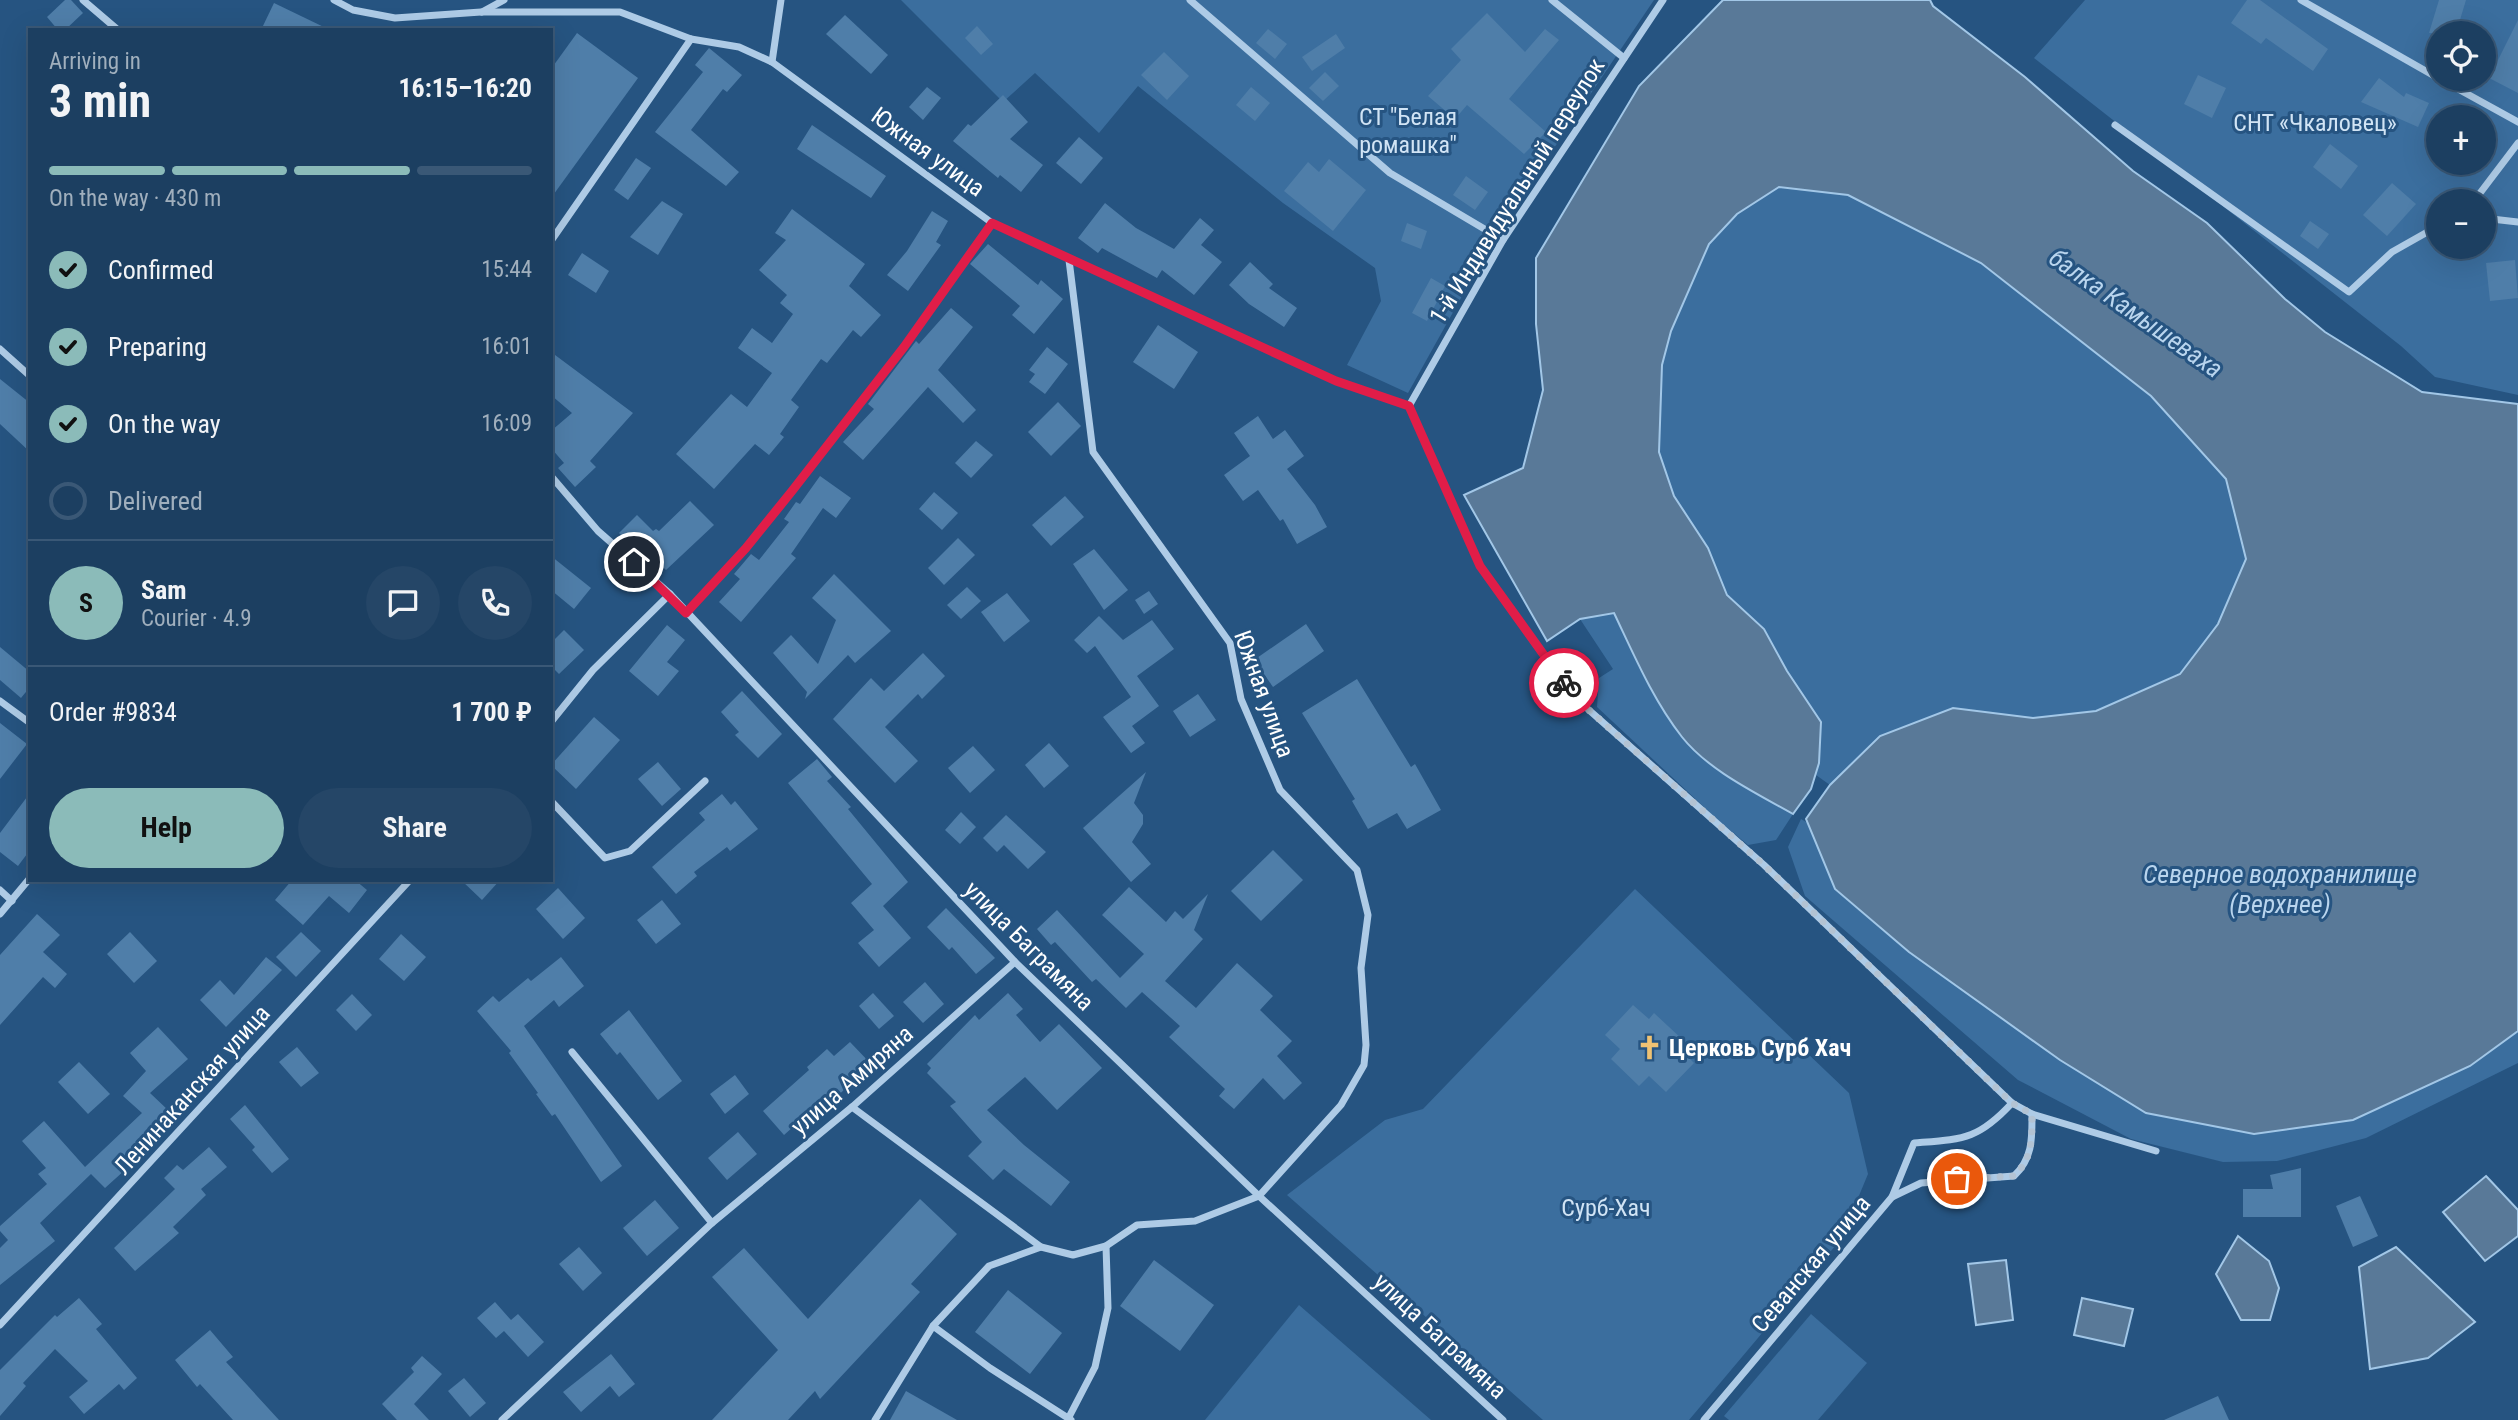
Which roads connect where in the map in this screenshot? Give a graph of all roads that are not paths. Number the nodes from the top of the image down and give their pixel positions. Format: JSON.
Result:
{"nodes":[{"id":1,"x":83,"y":0,"type":"edge"},
{"id":2,"x":334,"y":0,"type":"edge"},
{"id":3,"x":503,"y":0,"type":"edge"},
{"id":4,"x":781,"y":0,"type":"edge"},
{"id":5,"x":1190,"y":0,"type":"edge"},
{"id":6,"x":1552,"y":0,"type":"edge"},
{"id":7,"x":1663,"y":0,"type":"edge"},
{"id":8,"x":2301,"y":0,"type":"edge"},
{"id":9,"x":481,"y":12,"type":"junction"},
{"id":10,"x":116,"y":28,"type":"edge"},
{"id":11,"x":691,"y":39,"type":"junction"},
{"id":12,"x":1624,"y":58,"type":"junction"},
{"id":13,"x":772,"y":62,"type":"junction"},
{"id":14,"x":2426,"y":71,"type":"edge"},
{"id":15,"x":2462,"y":91,"type":"edge"},
{"id":16,"x":2518,"y":122,"type":"edge"},
{"id":17,"x":2115,"y":125,"type":"dead end"},
{"id":18,"x":2518,"y":143,"type":"edge"},
{"id":19,"x":2483,"y":189,"type":"edge"},
{"id":20,"x":2496,"y":219,"type":"edge"},
{"id":21,"x":2518,"y":222,"type":"edge"},
{"id":22,"x":992,"y":223,"type":"junction"},
{"id":23,"x":2426,"y":233,"type":"edge"},
{"id":24,"x":553,"y":238,"type":"edge"},
{"id":25,"x":1503,"y":240,"type":"junction"},
{"id":26,"x":1069,"y":260,"type":"junction"},
{"id":27,"x":0,"y":349,"type":"edge"},
{"id":28,"x":28,"y":374,"type":"edge"},
{"id":29,"x":1409,"y":406,"type":"junction"},
{"id":30,"x":553,"y":479,"type":"edge"},
{"id":31,"x":670,"y":594,"type":"junction"},
{"id":32,"x":686,"y":613,"type":"junction"},
{"id":33,"x":0,"y":701,"type":"edge"},
{"id":34,"x":553,"y":720,"type":"edge"},
{"id":35,"x":28,"y":722,"type":"edge"},
{"id":36,"x":705,"y":781,"type":"dead end"},
{"id":37,"x":553,"y":803,"type":"edge"},
{"id":38,"x":28,"y":881,"type":"edge"},
{"id":39,"x":408,"y":882,"type":"edge"},
{"id":40,"x":0,"y":890,"type":"edge"},
{"id":41,"x":12,"y":901,"type":"junction"},
{"id":42,"x":0,"y":914,"type":"edge"},
{"id":43,"x":1015,"y":962,"type":"junction"},
{"id":44,"x":572,"y":1052,"type":"dead end"},
{"id":45,"x":2012,"y":1103,"type":"junction"},
{"id":46,"x":852,"y":1107,"type":"junction"},
{"id":47,"x":2032,"y":1114,"type":"junction"},
{"id":48,"x":2156,"y":1151,"type":"dead end"},
{"id":49,"x":1259,"y":1196,"type":"junction"},
{"id":50,"x":1892,"y":1197,"type":"junction"},
{"id":51,"x":712,"y":1223,"type":"junction"},
{"id":52,"x":1106,"y":1246,"type":"junction"},
{"id":53,"x":1041,"y":1247,"type":"junction"},
{"id":54,"x":0,"y":1325,"type":"edge"},
{"id":55,"x":933,"y":1326,"type":"junction"},
{"id":56,"x":1070,"y":1419,"type":"edge"},
{"id":57,"x":502,"y":1420,"type":"edge"},
{"id":58,"x":875,"y":1420,"type":"edge"},
{"id":59,"x":1503,"y":1420,"type":"edge"},
{"id":60,"x":1704,"y":1420,"type":"edge"}],
"edges":[{"from":1,"to":10,"type":"street"},
{"from":2,"to":9,"type":"street","name":"Южная улица"},
{"from":3,"to":9,"type":"street"},
{"from":4,"to":13,"type":"street"},
{"from":5,"to":25,"type":"street"},
{"from":6,"to":12,"type":"street"},
{"from":7,"to":12,"type":"street","name":"1-й Индивидуальный переулок"},
{"from":8,"to":14,"type":"street"},
{"from":9,"to":11,"type":"street","name":"Южная улица"},
{"from":11,"to":13,"type":"street","name":"Южная улица"},
{"from":11,"to":24,"type":"street"},
{"from":12,"to":25,"type":"street","name":"1-й Индивидуальный переулок"},
{"from":13,"to":22,"type":"street","name":"Южная улица"},
{"from":15,"to":16,"type":"street"},
{"from":17,"to":23,"type":"street"},
{"from":18,"to":19,"type":"street"},
{"from":20,"to":21,"type":"street"},
{"from":22,"to":26,"type":"street","name":"Южная улица"},
{"from":22,"to":32,"type":"street"},
{"from":25,"to":29,"type":"street","name":"1-й Индивидуальный переулок"},
{"from":26,"to":29,"type":"street","name":"Южная улица"},
{"from":26,"to":49,"type":"street","name":"Южная улица"},
{"from":27,"to":28,"type":"street"},
{"from":29,"to":45,"type":"street"},
{"from":30,"to":31,"type":"street","name":"улица Баграмяна"},
{"from":31,"to":32,"type":"street","name":"улица Баграмяна"},
{"from":31,"to":34,"type":"street"},
{"from":32,"to":43,"type":"street","name":"улица Баграмяна"},
{"from":33,"to":35,"type":"street"},
{"from":36,"to":37,"type":"street"},
{"from":38,"to":41,"type":"street"},
{"from":39,"to":54,"type":"street","name":"Ленинаканская улица"},
{"from":40,"to":41,"type":"street"},
{"from":41,"to":42,"type":"street"},
{"from":43,"to":46,"type":"street","name":"улица Амиряна"},
{"from":43,"to":49,"type":"street","name":"улица Баграмяна"},
{"from":44,"to":51,"type":"street"},
{"from":45,"to":47,"type":"street"},
{"from":45,"to":50,"type":"street"},
{"from":46,"to":51,"type":"street","name":"улица Амиряна"},
{"from":46,"to":53,"type":"street"},
{"from":47,"to":48,"type":"street"},
{"from":47,"to":50,"type":"street","name":"Севанская улица"},
{"from":49,"to":52,"type":"street"},
{"from":49,"to":59,"type":"street","name":"улица Баграмяна"},
{"from":50,"to":60,"type":"street","name":"Севанская улица"},
{"from":51,"to":57,"type":"street","name":"улица Амиряна"},
{"from":52,"to":53,"type":"street"},
{"from":52,"to":56,"type":"street"},
{"from":53,"to":55,"type":"street"},
{"from":55,"to":56,"type":"street"},
{"from":55,"to":58,"type":"street"}]}
